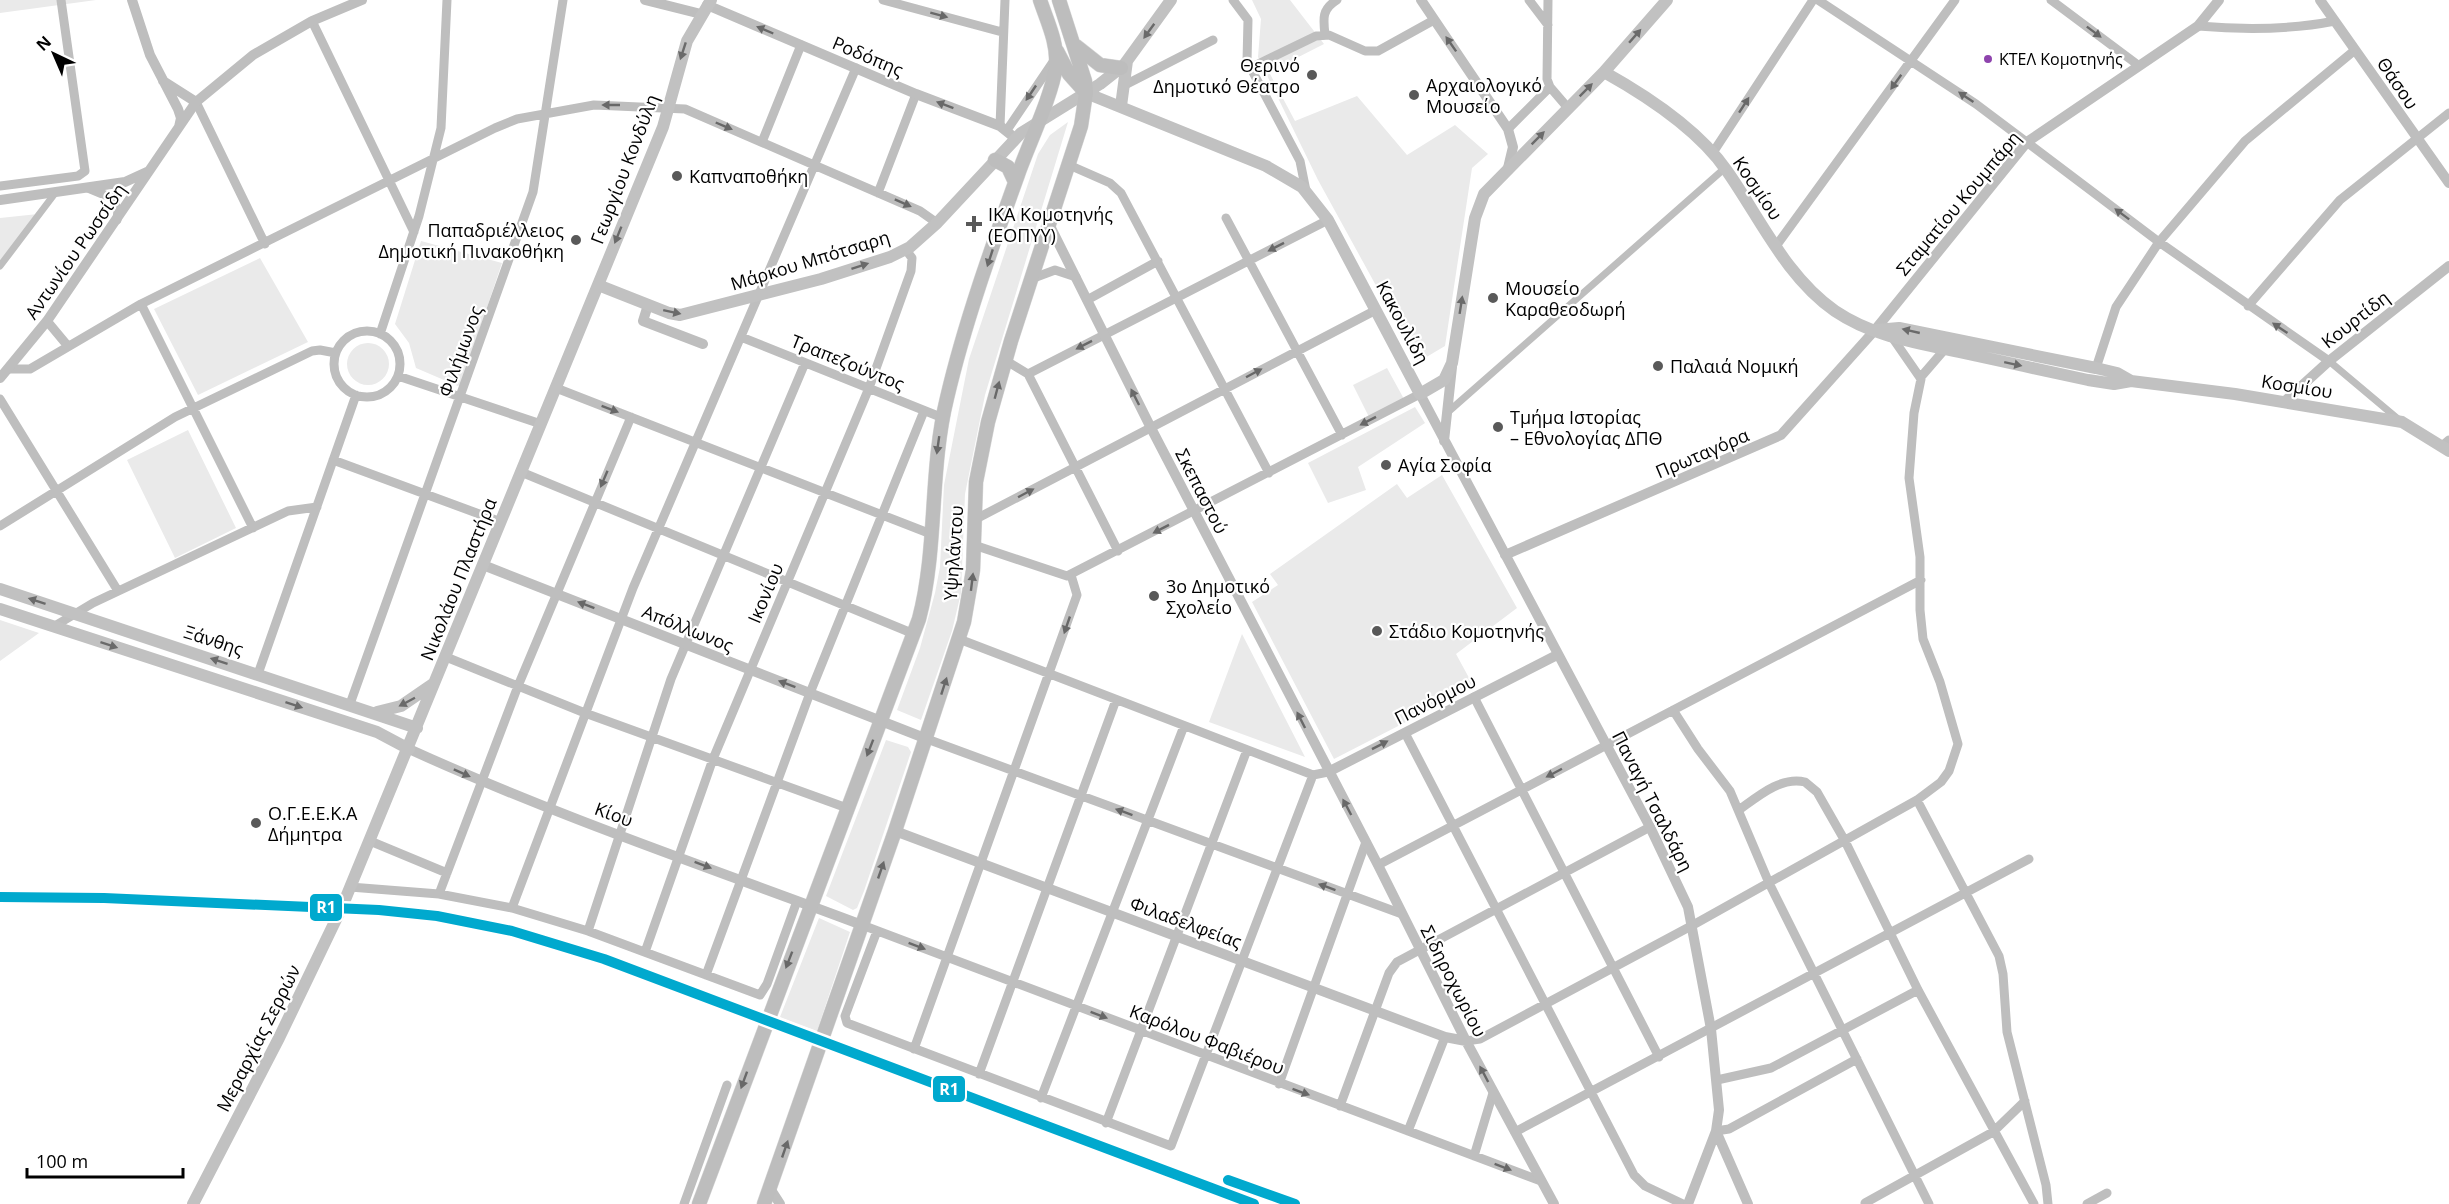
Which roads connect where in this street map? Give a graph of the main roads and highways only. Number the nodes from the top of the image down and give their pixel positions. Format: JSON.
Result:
{"nodes":[{"id":1,"x":1040,"y":0,"type":"edge"},
{"id":2,"x":1059,"y":0,"type":"edge"},
{"id":3,"x":1171,"y":0,"type":"edge"},
{"id":4,"x":1667,"y":0,"type":"edge"},
{"id":5,"x":706,"y":7,"type":"edge"},
{"id":6,"x":1073,"y":41,"type":"junction"},
{"id":7,"x":1055,"y":50,"type":"junction"},
{"id":8,"x":1124,"y":64,"type":"junction"},
{"id":9,"x":1604,"y":72,"type":"junction"},
{"id":10,"x":1086,"y":93,"type":"junction"},
{"id":11,"x":1121,"y":106,"type":"junction"},
{"id":12,"x":1037,"y":122,"type":"junction"},
{"id":13,"x":995,"y":160,"type":"junction"},
{"id":14,"x":1015,"y":182,"type":"junction"},
{"id":15,"x":598,"y":285,"type":"junction"},
{"id":16,"x":1875,"y":330,"type":"junction"},
{"id":17,"x":2131,"y":381,"type":"junction"},
{"id":18,"x":2447,"y":446,"type":"edge"},
{"id":19,"x":0,"y":589,"type":"edge"},
{"id":20,"x":0,"y":609,"type":"edge"},
{"id":21,"x":436,"y":681,"type":"junction"},
{"id":22,"x":374,"y":712,"type":"junction"},
{"id":23,"x":417,"y":728,"type":"junction"},
{"id":24,"x":409,"y":749,"type":"junction"},
{"id":25,"x":351,"y":887,"type":"joint"},
{"id":26,"x":193,"y":1204,"type":"edge"},
{"id":27,"x":699,"y":1204,"type":"edge"},
{"id":28,"x":764,"y":1204,"type":"edge"}],
"edges":[{"from":1,"to":7,"type":"main road"},
{"from":2,"to":6,"type":"main road"},
{"from":3,"to":8,"type":"main road","one_way":true},
{"from":9,"to":4,"type":"main road","one_way":true},
{"from":5,"to":15,"type":"main road","name":"Γεωργίου Κονδύλη","one_way":true},
{"from":6,"to":8,"type":"main road"},
{"from":6,"to":10,"type":"main road"},
{"from":7,"to":10,"type":"main road"},
{"from":7,"to":12,"type":"main road","name":"Υψηλάντου"},
{"from":8,"to":10,"type":"main road","name":"Μάρκου Μπότσαρη"},
{"from":8,"to":11,"type":"main road"},
{"from":11,"to":9,"type":"main road","name":"Κακουλίδη","one_way":true},
{"from":9,"to":16,"type":"main road","name":"Κοσμίου"},
{"from":10,"to":11,"type":"main road","name":"Κακουλίδη"},
{"from":10,"to":12,"type":"main road","name":"Μάρκου Μπότσαρη"},
{"from":28,"to":10,"type":"main road","name":"Υψηλάντου","one_way":true},
{"from":12,"to":13,"type":"main road","name":"Μάρκου Μπότσαρη"},
{"from":12,"to":14,"type":"main road","name":"Υψηλάντου"},
{"from":13,"to":14,"type":"main road"},
{"from":15,"to":13,"type":"main road","name":"Μάρκου Μπότσαρη","one_way":true},
{"from":14,"to":27,"type":"main road","name":"Υψηλάντου","one_way":true},
{"from":15,"to":21,"type":"main road","name":"Νικολάου Πλαστήρα"},
{"from":17,"to":16,"type":"main road","name":"Κοσμίου","one_way":true},
{"from":16,"to":17,"type":"main road","name":"Κοσμίου","one_way":true},
{"from":17,"to":18,"type":"main road","name":"Κοσμίου"},
{"from":22,"to":19,"type":"main road","name":"Ξάνθης","one_way":true},
{"from":20,"to":24,"type":"main road","name":"Ξάνθης","one_way":true},
{"from":21,"to":22,"type":"main road","one_way":true},
{"from":21,"to":23,"type":"main road","name":"Νικολάου Πλαστήρα"},
{"from":22,"to":23,"type":"main road","name":"Ξάνθης"},
{"from":23,"to":24,"type":"main road","name":"Νικολάου Πλαστήρα"},
{"from":24,"to":25,"type":"main road","name":"Νικολάου Πλαστήρα"},
{"from":25,"to":26,"type":"main road","name":"Μεραρχίας Σερρών"}]}
